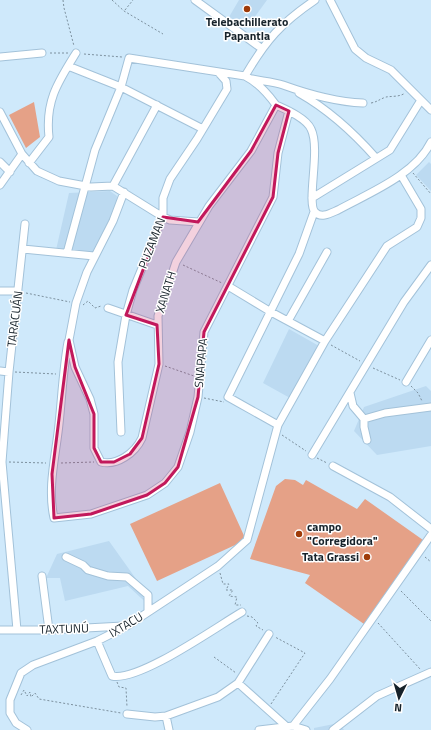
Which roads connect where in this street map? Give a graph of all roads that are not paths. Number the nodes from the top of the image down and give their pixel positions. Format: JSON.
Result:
{"nodes":[{"id":1,"x":195,"y":0,"type":"edge"},
{"id":2,"x":315,"y":0,"type":"edge"},
{"id":3,"x":330,"y":0,"type":"edge"},
{"id":4,"x":261,"y":48,"type":"junction"},
{"id":5,"x":42,"y":53,"type":"road end"},
{"id":6,"x":76,"y":53,"type":"road end"},
{"id":7,"x":0,"y":57,"type":"edge"},
{"id":8,"x":68,"y":66,"type":"junction"},
{"id":9,"x":218,"y":72,"type":"junction"},
{"id":10,"x":248,"y":77,"type":"junction"},
{"id":11,"x":122,"y":87,"type":"junction"},
{"id":12,"x":291,"y":89,"type":"junction"},
{"id":13,"x":421,"y":100,"type":"junction"},
{"id":14,"x":363,"y":103,"type":"road end"},
{"id":15,"x":157,"y":105,"type":"junction"},
{"id":16,"x":276,"y":105,"type":"junction"},
{"id":17,"x":431,"y":110,"type":"edge"},
{"id":18,"x":289,"y":111,"type":"junction"},
{"id":19,"x":0,"y":112,"type":"edge"},
{"id":20,"x":203,"y":129,"type":"junction"},
{"id":21,"x":431,"y":142,"type":"edge"},
{"id":22,"x":22,"y":154,"type":"junction"},
{"id":23,"x":376,"y":158,"type":"junction"},
{"id":24,"x":0,"y":162,"type":"edge"},
{"id":25,"x":29,"y":163,"type":"junction"},
{"id":26,"x":10,"y":172,"type":"junction"},
{"id":27,"x":401,"y":175,"type":"junction"},
{"id":28,"x":0,"y":185,"type":"edge"},
{"id":29,"x":84,"y":186,"type":"junction"},
{"id":30,"x":113,"y":186,"type":"junction"},
{"id":31,"x":124,"y":192,"type":"junction"},
{"id":32,"x":312,"y":198,"type":"junction"},
{"id":33,"x":314,"y":212,"type":"junction"},
{"id":34,"x":163,"y":217,"type":"junction"},
{"id":35,"x":198,"y":222,"type":"junction"},
{"id":36,"x":25,"y":224,"type":"dead end"},
{"id":37,"x":23,"y":249,"type":"junction"},
{"id":38,"x":327,"y":252,"type":"dead end"},
{"id":39,"x":67,"y":253,"type":"junction"},
{"id":40,"x":94,"y":256,"type":"junction"},
{"id":41,"x":431,"y":265,"type":"edge"},
{"id":42,"x":228,"y":286,"type":"junction"},
{"id":43,"x":0,"y":291,"type":"edge"},
{"id":44,"x":18,"y":291,"type":"junction"},
{"id":45,"x":108,"y":308,"type":"road end"},
{"id":46,"x":271,"y":312,"type":"junction"},
{"id":47,"x":126,"y":315,"type":"junction"},
{"id":48,"x":288,"y":321,"type":"junction"},
{"id":49,"x":157,"y":325,"type":"junction"},
{"id":50,"x":69,"y":340,"type":"junction"},
{"id":51,"x":431,"y":340,"type":"edge"},
{"id":52,"x":325,"y":342,"type":"junction"},
{"id":53,"x":0,"y":371,"type":"edge"},
{"id":54,"x":9,"y":372,"type":"junction"},
{"id":55,"x":406,"y":382,"type":"road end"},
{"id":56,"x":350,"y":393,"type":"junction"},
{"id":57,"x":429,"y":408,"type":"edge"},
{"id":58,"x":364,"y":419,"type":"junction"},
{"id":59,"x":277,"y":428,"type":"junction"},
{"id":60,"x":121,"y":432,"type":"dead end"},
{"id":61,"x":367,"y":440,"type":"dead end"},
{"id":62,"x":312,"y":455,"type":"road end"},
{"id":63,"x":1,"y":465,"type":"edge"},
{"id":64,"x":332,"y":466,"type":"road end"},
{"id":65,"x":431,"y":528,"type":"edge"},
{"id":66,"x":431,"y":535,"type":"edge"},
{"id":67,"x":66,"y":557,"type":"dead end"},
{"id":68,"x":42,"y":576,"type":"dead end"},
{"id":69,"x":148,"y":611,"type":"junction"},
{"id":70,"x":242,"y":612,"type":"road end"},
{"id":71,"x":127,"y":626,"type":"junction"},
{"id":72,"x":0,"y":630,"type":"edge"},
{"id":73,"x":17,"y":630,"type":"junction"},
{"id":74,"x":49,"y":630,"type":"junction"},
{"id":75,"x":269,"y":634,"type":"road end"},
{"id":76,"x":97,"y":641,"type":"junction"},
{"id":77,"x":428,"y":674,"type":"edge"},
{"id":78,"x":239,"y":680,"type":"junction"},
{"id":79,"x":127,"y":714,"type":"road end"},
{"id":80,"x":166,"y":716,"type":"junction"},
{"id":81,"x":289,"y":726,"type":"junction"},
{"id":82,"x":336,"y":729,"type":"edge"},
{"id":83,"x":27,"y":730,"type":"edge"},
{"id":84,"x":169,"y":730,"type":"edge"},
{"id":85,"x":259,"y":730,"type":"edge"},
{"id":86,"x":306,"y":730,"type":"edge"}],
"edges":[{"from":1,"to":4,"type":"street"},
{"from":2,"to":4,"type":"street"},
{"from":3,"to":13,"type":"street"},
{"from":4,"to":10,"type":"street"},
{"from":5,"to":7,"type":"street"},
{"from":6,"to":8,"type":"street"},
{"from":8,"to":11,"type":"street"},
{"from":8,"to":25,"type":"street"},
{"from":9,"to":10,"type":"street"},
{"from":9,"to":11,"type":"street"},
{"from":9,"to":20,"type":"street","name":"PUZAMAN"},
{"from":10,"to":12,"type":"street"},
{"from":10,"to":16,"type":"street"},
{"from":11,"to":15,"type":"street"},
{"from":11,"to":29,"type":"street"},
{"from":12,"to":14,"type":"street"},
{"from":12,"to":23,"type":"street"},
{"from":13,"to":17,"type":"street"},
{"from":13,"to":23,"type":"street"},
{"from":15,"to":20,"type":"street"},
{"from":15,"to":30,"type":"street"},
{"from":16,"to":18,"type":"street"},
{"from":16,"to":35,"type":"street","name":"XANATH"},
{"from":18,"to":32,"type":"street"},
{"from":18,"to":42,"type":"street","name":"SNAPAPA"},
{"from":19,"to":22,"type":"street"},
{"from":20,"to":34,"type":"street","name":"PUZAMAN"},
{"from":21,"to":27,"type":"street"},
{"from":22,"to":25,"type":"street"},
{"from":22,"to":26,"type":"street"},
{"from":23,"to":32,"type":"street"},
{"from":24,"to":26,"type":"street"},
{"from":25,"to":29,"type":"street"},
{"from":26,"to":28,"type":"street"},
{"from":27,"to":33,"type":"street"},
{"from":27,"to":52,"type":"street","name":"IXTACU"},
{"from":29,"to":30,"type":"street"},
{"from":29,"to":39,"type":"street"},
{"from":30,"to":31,"type":"street"},
{"from":31,"to":34,"type":"street"},
{"from":31,"to":40,"type":"street","name":"XANATH"},
{"from":32,"to":33,"type":"street"},
{"from":33,"to":46,"type":"street"},
{"from":34,"to":35,"type":"street"},
{"from":34,"to":47,"type":"street","name":"PUZAMAN"},
{"from":35,"to":49,"type":"street","name":"XANATH"},
{"from":36,"to":37,"type":"street","name":"TARACUÁN"},
{"from":37,"to":39,"type":"street"},
{"from":37,"to":44,"type":"street","name":"TARACUÁN"},
{"from":38,"to":48,"type":"street"},
{"from":39,"to":40,"type":"street"},
{"from":40,"to":50,"type":"street","name":"XANATH"},
{"from":41,"to":56,"type":"street"},
{"from":42,"to":46,"type":"street"},
{"from":42,"to":50,"type":"street","name":"SNAPAPA"},
{"from":43,"to":44,"type":"street"},
{"from":44,"to":54,"type":"street","name":"TARACUÁN"},
{"from":45,"to":47,"type":"street"},
{"from":46,"to":48,"type":"street"},
{"from":46,"to":59,"type":"street"},
{"from":47,"to":49,"type":"street"},
{"from":47,"to":60,"type":"street","name":"PUZAMAN"},
{"from":48,"to":52,"type":"street"},
{"from":49,"to":50,"type":"street","name":"XANATH"},
{"from":51,"to":55,"type":"street"},
{"from":52,"to":59,"type":"street","name":"IXTACU"},
{"from":53,"to":54,"type":"street"},
{"from":54,"to":63,"type":"street","name":"TARACUÁN"},
{"from":56,"to":58,"type":"street"},
{"from":56,"to":62,"type":"street"},
{"from":57,"to":58,"type":"street"},
{"from":58,"to":61,"type":"street"},
{"from":59,"to":69,"type":"street","name":"IXTACU"},
{"from":63,"to":73,"type":"street","name":"TARACUÁN"},
{"from":64,"to":65,"type":"street"},
{"from":66,"to":81,"type":"street"},
{"from":67,"to":69,"type":"street"},
{"from":68,"to":74,"type":"street"},
{"from":69,"to":71,"type":"street","name":"IXTACU"},
{"from":70,"to":76,"type":"street"},
{"from":71,"to":74,"type":"street","name":"TAXTUNÚ"},
{"from":71,"to":76,"type":"street","name":"IXTACU"},
{"from":72,"to":73,"type":"street","name":"TAXTUNÚ"},
{"from":73,"to":74,"type":"street","name":"TAXTUNÚ"},
{"from":75,"to":78,"type":"street"},
{"from":76,"to":83,"type":"street","name":"IXTACU"},
{"from":77,"to":82,"type":"street"},
{"from":78,"to":80,"type":"street"},
{"from":78,"to":81,"type":"street"},
{"from":79,"to":80,"type":"street"},
{"from":80,"to":84,"type":"street"},
{"from":81,"to":85,"type":"street"},
{"from":81,"to":86,"type":"street"}]}
